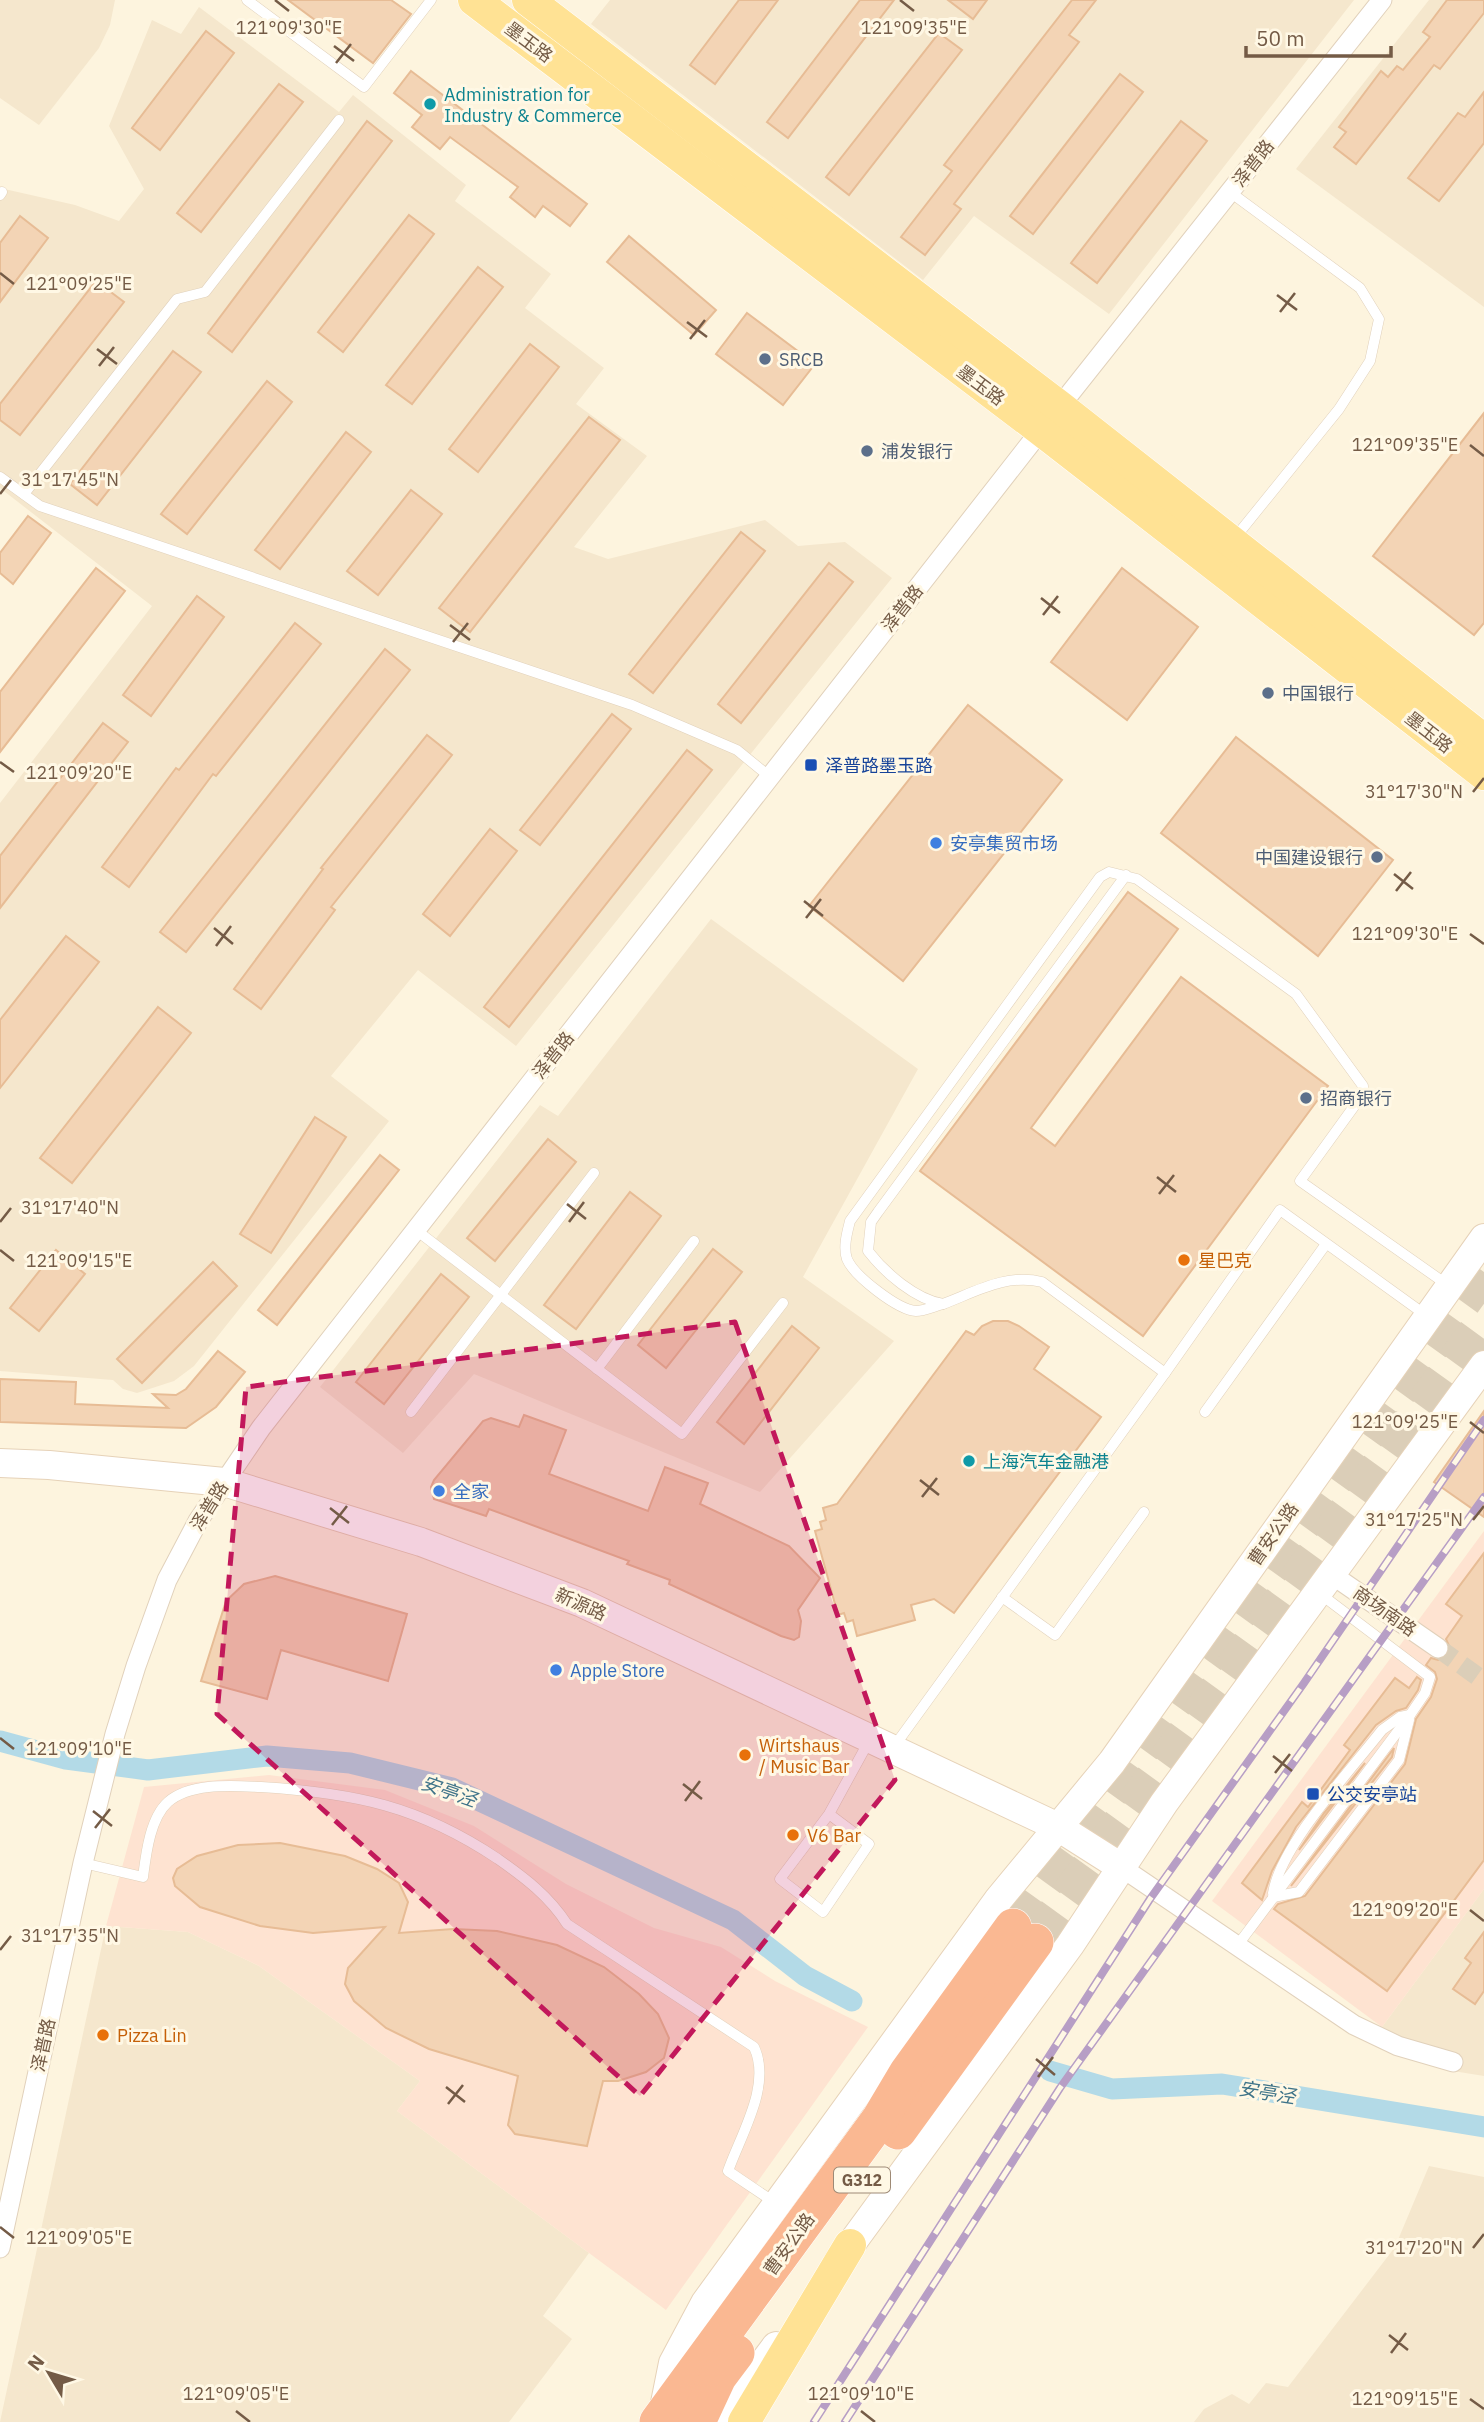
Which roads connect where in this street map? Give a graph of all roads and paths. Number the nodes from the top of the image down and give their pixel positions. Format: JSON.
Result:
{"nodes":[{"id":1,"x":247,"y":0,"type":"edge"},
{"id":2,"x":430,"y":0,"type":"edge"},
{"id":3,"x":474,"y":0,"type":"edge"},
{"id":4,"x":528,"y":0,"type":"edge"},
{"id":5,"x":1382,"y":0,"type":"edge"},
{"id":6,"x":338,"y":120,"type":"dead end"},
{"id":7,"x":1230,"y":192,"type":"junction"},
{"id":8,"x":1050,"y":419,"type":"junction"},
{"id":9,"x":0,"y":477,"type":"edge"},
{"id":10,"x":24,"y":495,"type":"junction"},
{"id":11,"x":1232,"y":542,"type":"junction"},
{"id":12,"x":1484,"y":740,"type":"edge"},
{"id":13,"x":1484,"y":774,"type":"edge"},
{"id":14,"x":770,"y":778,"type":"junction"},
{"id":15,"x":1126,"y":875,"type":"junction"},
{"id":16,"x":594,"y":1173,"type":"dead end"},
{"id":17,"x":416,"y":1230,"type":"junction"},
{"id":18,"x":1484,"y":1238,"type":"edge"},
{"id":19,"x":694,"y":1241,"type":"dead end"},
{"id":20,"x":1326,"y":1244,"type":"junction"},
{"id":21,"x":1449,"y":1286,"type":"junction"},
{"id":22,"x":500,"y":1295,"type":"junction"},
{"id":23,"x":783,"y":1303,"type":"dead end"},
{"id":24,"x":943,"y":1304,"type":"junction"},
{"id":25,"x":1427,"y":1317,"type":"junction"},
{"id":26,"x":1484,"y":1365,"type":"edge"},
{"id":27,"x":597,"y":1369,"type":"junction"},
{"id":28,"x":1166,"y":1373,"type":"junction"},
{"id":29,"x":411,"y":1412,"type":"dead end"},
{"id":30,"x":1205,"y":1412,"type":"dead end"},
{"id":31,"x":0,"y":1463,"type":"edge"},
{"id":32,"x":224,"y":1482,"type":"junction"},
{"id":33,"x":1144,"y":1512,"type":"dead end"},
{"id":34,"x":1324,"y":1583,"type":"junction"},
{"id":35,"x":1002,"y":1597,"type":"junction"},
{"id":36,"x":1438,"y":1648,"type":"tunnel mouth"},
{"id":37,"x":1410,"y":1715,"type":"junction"},
{"id":38,"x":882,"y":1743,"type":"junction"},
{"id":39,"x":829,"y":1814,"type":"junction"},
{"id":40,"x":1058,"y":1827,"type":"junction"},
{"id":41,"x":83,"y":1863,"type":"junction"},
{"id":42,"x":1121,"y":1867,"type":"junction"},
{"id":43,"x":1273,"y":1897,"type":"junction"},
{"id":44,"x":1024,"y":1934,"type":"tunnel mouth"},
{"id":45,"x":1236,"y":1947,"type":"junction"},
{"id":46,"x":1453,"y":2062,"type":"dead end"},
{"id":47,"x":777,"y":2204,"type":"junction"},
{"id":48,"x":850,"y":2245,"type":"junction"},
{"id":49,"x":0,"y":2248,"type":"edge"},
{"id":50,"x":672,"y":2420,"type":"edge"},
{"id":51,"x":719,"y":2422,"type":"edge"},
{"id":52,"x":744,"y":2422,"type":"edge"}],
"edges":[{"from":1,"to":2,"type":"lane"},
{"from":3,"to":8,"type":"main road","name":"墨玉路"},
{"from":4,"to":8,"type":"main road","name":"墨玉路"},
{"from":5,"to":7,"type":"street","name":"泽普路"},
{"from":6,"to":10,"type":"lane"},
{"from":7,"to":8,"type":"street","name":"泽普路"},
{"from":7,"to":11,"type":"lane"},
{"from":8,"to":11,"type":"main road","name":"墨玉路"},
{"from":8,"to":13,"type":"main road","name":"墨玉路"},
{"from":8,"to":14,"type":"street","name":"泽普路"},
{"from":9,"to":10,"type":"lane"},
{"from":10,"to":14,"type":"lane"},
{"from":11,"to":12,"type":"main road","name":"墨玉路"},
{"from":14,"to":17,"type":"street","name":"泽普路"},
{"from":15,"to":21,"type":"lane"},
{"from":15,"to":24,"type":"lane"},
{"from":15,"to":24,"type":"lane"},
{"from":16,"to":22,"type":"lane"},
{"from":17,"to":22,"type":"lane"},
{"from":17,"to":32,"type":"street","name":"泽普路"},
{"from":18,"to":21,"type":"main road","name":"曹安公路"},
{"from":19,"to":27,"type":"lane"},
{"from":20,"to":25,"type":"lane"},
{"from":20,"to":28,"type":"lane"},
{"from":20,"to":30,"type":"lane"},
{"from":21,"to":25,"type":"main road","name":"曹安公路"},
{"from":22,"to":27,"type":"lane"},
{"from":22,"to":29,"type":"lane"},
{"from":23,"to":27,"type":"lane"},
{"from":24,"to":28,"type":"lane"},
{"from":25,"to":40,"type":"main road","name":"曹安公路"},
{"from":26,"to":34,"type":"main road"},
{"from":28,"to":35,"type":"lane"},
{"from":31,"to":32,"type":"main road","name":"新源路"},
{"from":32,"to":38,"type":"main road","name":"新源路"},
{"from":32,"to":41,"type":"street","name":"泽普路"},
{"from":33,"to":35,"type":"lane"},
{"from":34,"to":36,"type":"street","name":"商场南路"},
{"from":34,"to":37,"type":"lane"},
{"from":34,"to":42,"type":"main road"},
{"from":35,"to":38,"type":"lane"},
{"from":37,"to":43,"type":"lane"},
{"from":37,"to":43,"type":"lane"},
{"from":38,"to":39,"type":"lane"},
{"from":38,"to":40,"type":"main road","name":"新源路"},
{"from":39,"to":39,"type":"lane"},
{"from":40,"to":42,"type":"main road","name":"新源路"},
{"from":40,"to":47,"type":"main road","name":"曹安公路"},
{"from":41,"to":47,"type":"lane"},
{"from":41,"to":49,"type":"street","name":"泽普路"},
{"from":42,"to":45,"type":"street"},
{"from":42,"to":48,"type":"main road"},
{"from":43,"to":45,"type":"lane"},
{"from":44,"to":50,"type":"highway","name":"曹安公路","number":"G312"},
{"from":45,"to":46,"type":"street"},
{"from":47,"to":50,"type":"main road","name":"曹安公路"},
{"from":48,"to":51,"type":"main road"},
{"from":48,"to":52,"type":"main road"}]}
